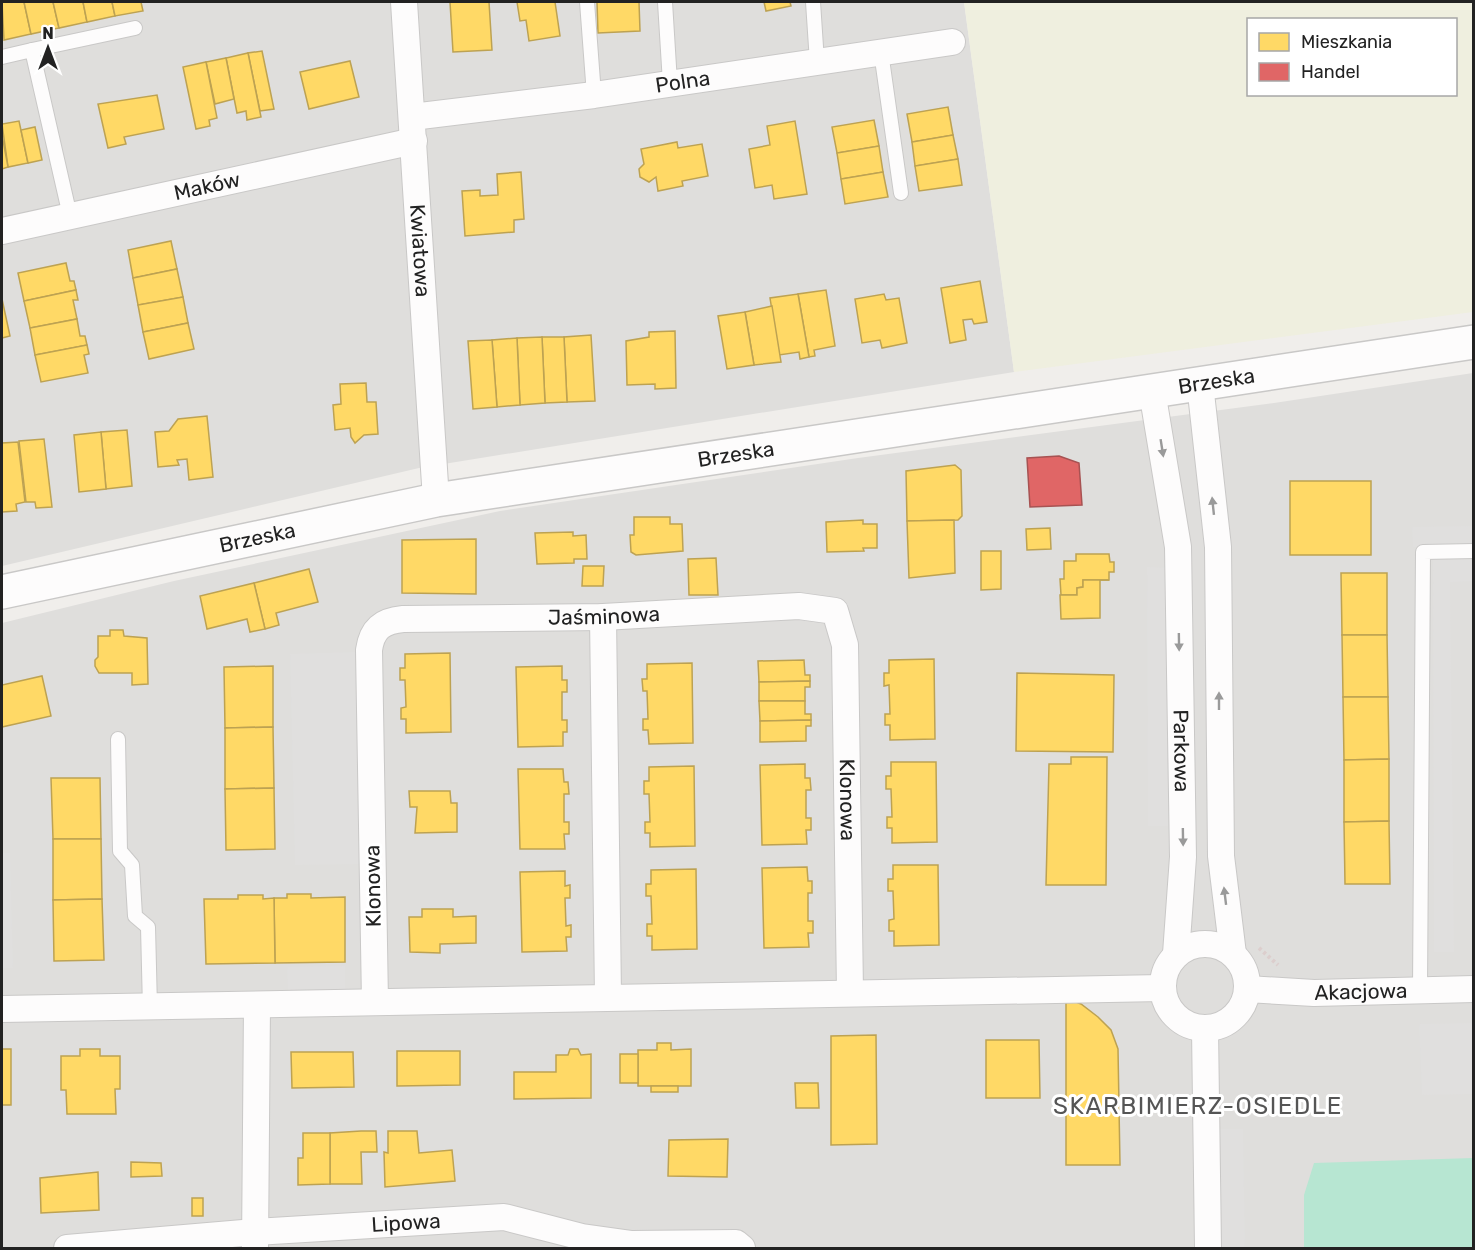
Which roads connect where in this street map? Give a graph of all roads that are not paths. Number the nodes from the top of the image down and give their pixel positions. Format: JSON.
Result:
{"nodes":[{"id":1,"x":404,"y":2,"type":"edge"},
{"id":2,"x":587,"y":2,"type":"edge"},
{"id":3,"x":665,"y":2,"type":"edge"},
{"id":4,"x":813,"y":2,"type":"edge"},
{"id":5,"x":135,"y":28,"type":"dead end"},
{"id":6,"x":952,"y":42,"type":"dead end"},
{"id":7,"x":32,"y":50,"type":"junction"},
{"id":8,"x":881,"y":52,"type":"junction"},
{"id":9,"x":2,"y":57,"type":"edge"},
{"id":10,"x":817,"y":62,"type":"junction"},
{"id":11,"x":670,"y":83,"type":"junction"},
{"id":12,"x":594,"y":94,"type":"junction"},
{"id":13,"x":413,"y":129,"type":"junction"},
{"id":14,"x":901,"y":193,"type":"dead end"},
{"id":15,"x":70,"y":216,"type":"junction"},
{"id":16,"x":2,"y":231,"type":"edge"},
{"id":17,"x":1473,"y":342,"type":"edge"},
{"id":18,"x":1200,"y":384,"type":"junction"},
{"id":19,"x":1152,"y":391,"type":"junction"},
{"id":20,"x":436,"y":500,"type":"junction"},
{"id":21,"x":1178,"y":547,"type":"junction"},
{"id":22,"x":1218,"y":547,"type":"junction"},
{"id":23,"x":1473,"y":551,"type":"edge"},
{"id":24,"x":2,"y":592,"type":"edge"},
{"id":25,"x":835,"y":610,"type":"joint"},
{"id":26,"x":603,"y":617,"type":"junction"},
{"id":27,"x":376,"y":628,"type":"joint"},
{"id":28,"x":118,"y":739,"type":"dead end"},
{"id":29,"x":1182,"y":776,"type":"junction"},
{"id":30,"x":1219,"y":776,"type":"junction"},
{"id":31,"x":1243,"y":947,"type":"junction"},
{"id":32,"x":1176,"y":954,"type":"junction"},
{"id":33,"x":1162,"y":988,"type":"junction"},
{"id":34,"x":1247,"y":989,"type":"junction"},
{"id":35,"x":1473,"y":989,"type":"edge"},
{"id":36,"x":1420,"y":990,"type":"junction"},
{"id":37,"x":850,"y":992,"type":"junction"},
{"id":38,"x":609,"y":996,"type":"junction"},
{"id":39,"x":375,"y":1002,"type":"junction"},
{"id":40,"x":257,"y":1005,"type":"junction"},
{"id":41,"x":150,"y":1008,"type":"junction"},
{"id":42,"x":2,"y":1009,"type":"edge"},
{"id":43,"x":1205,"y":1029,"type":"junction"},
{"id":44,"x":255,"y":1240,"type":"edge"},
{"id":45,"x":67,"y":1248,"type":"edge"},
{"id":46,"x":742,"y":1248,"type":"edge"},
{"id":47,"x":1208,"y":1248,"type":"edge"}],
"edges":[{"from":1,"to":13,"type":"street","name":"Kwiatowa"},
{"from":2,"to":12,"type":"lane"},
{"from":3,"to":11,"type":"lane"},
{"from":4,"to":10,"type":"lane"},
{"from":5,"to":7,"type":"lane"},
{"from":6,"to":8,"type":"street","name":"Polna"},
{"from":7,"to":9,"type":"lane"},
{"from":7,"to":15,"type":"lane"},
{"from":8,"to":10,"type":"street","name":"Polna"},
{"from":8,"to":14,"type":"lane"},
{"from":10,"to":11,"type":"street","name":"Polna"},
{"from":11,"to":12,"type":"street","name":"Polna"},
{"from":12,"to":13,"type":"street","name":"Polna"},
{"from":13,"to":15,"type":"street","name":"Maków"},
{"from":13,"to":20,"type":"street","name":"Kwiatowa"},
{"from":15,"to":16,"type":"street","name":"Maków"},
{"from":17,"to":18,"type":"street","name":"Brzeska"},
{"from":18,"to":19,"type":"street","name":"Brzeska"},
{"from":22,"to":18,"type":"street","name":"Parkowa","one_way":true},
{"from":19,"to":20,"type":"street","name":"Brzeska"},
{"from":19,"to":21,"type":"street","name":"Parkowa","one_way":true},
{"from":20,"to":24,"type":"street","name":"Brzeska"},
{"from":21,"to":22,"type":"street"},
{"from":21,"to":29,"type":"street","name":"Parkowa","one_way":true},
{"from":30,"to":22,"type":"street","name":"Parkowa","one_way":true},
{"from":23,"to":36,"type":"lane"},
{"from":25,"to":26,"type":"street","name":"Jaśminowa"},
{"from":25,"to":37,"type":"street","name":"Klonowa"},
{"from":26,"to":27,"type":"street","name":"Jaśminowa"},
{"from":26,"to":38,"type":"street"},
{"from":27,"to":39,"type":"street","name":"Klonowa"},
{"from":28,"to":41,"type":"lane"},
{"from":29,"to":30,"type":"street"},
{"from":29,"to":32,"type":"street","name":"Parkowa","one_way":true},
{"from":31,"to":30,"type":"street","name":"Parkowa","one_way":true},
{"from":31,"to":32,"type":"street"},
{"from":31,"to":34,"type":"street"},
{"from":32,"to":33,"type":"street"},
{"from":33,"to":37,"type":"street"},
{"from":33,"to":43,"type":"street"},
{"from":34,"to":36,"type":"street","name":"Akacjowa"},
{"from":34,"to":43,"type":"street"},
{"from":35,"to":36,"type":"street","name":"Akacjowa"},
{"from":37,"to":38,"type":"street"},
{"from":38,"to":39,"type":"street"},
{"from":39,"to":40,"type":"street"},
{"from":40,"to":41,"type":"street"},
{"from":40,"to":44,"type":"street"},
{"from":41,"to":42,"type":"street"},
{"from":43,"to":47,"type":"street"},
{"from":44,"to":45,"type":"street","name":"Lipowa"},
{"from":44,"to":46,"type":"street","name":"Lipowa"}]}
